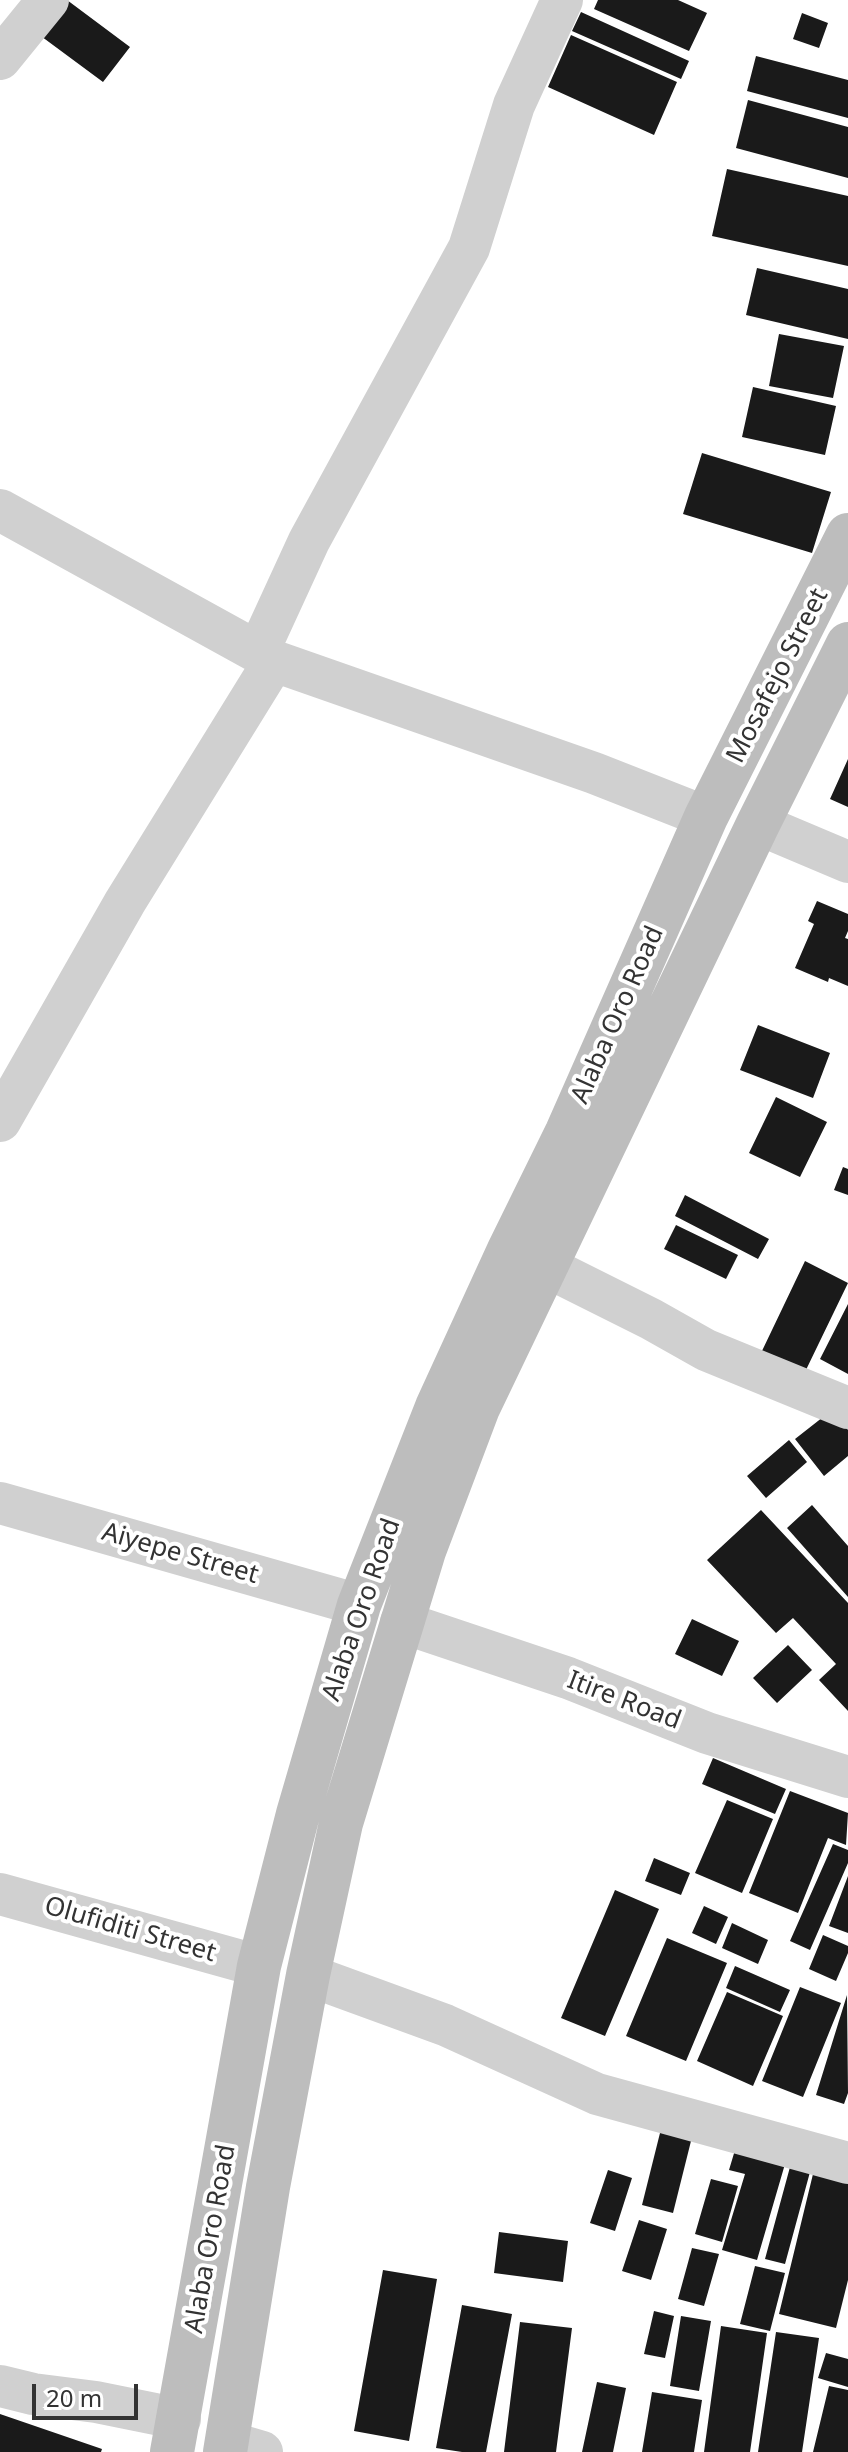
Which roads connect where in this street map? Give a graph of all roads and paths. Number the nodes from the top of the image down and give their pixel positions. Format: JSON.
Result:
{"nodes":[{"id":1,"x":48,"y":0,"type":"edge"},
{"id":2,"x":562,"y":0,"type":"edge"},
{"id":3,"x":0,"y":59,"type":"edge"},
{"id":4,"x":0,"y":510,"type":"edge"},
{"id":5,"x":848,"y":535,"type":"edge"},
{"id":6,"x":848,"y":644,"type":"edge"},
{"id":7,"x":266,"y":656,"type":"junction"},
{"id":8,"x":706,"y":817,"type":"junction"},
{"id":9,"x":758,"y":824,"type":"junction"},
{"id":10,"x":848,"y":862,"type":"edge"},
{"id":11,"x":0,"y":1121,"type":"edge"},
{"id":12,"x":586,"y":1140,"type":"junction"},
{"id":13,"x":547,"y":1267,"type":"junction"},
{"id":14,"x":848,"y":1408,"type":"edge"},
{"id":15,"x":0,"y":1503,"type":"edge"},
{"id":16,"x":359,"y":1605,"type":"junction"},
{"id":17,"x":401,"y":1622,"type":"junction"},
{"id":18,"x":848,"y":1777,"type":"edge"},
{"id":19,"x":0,"y":1894,"type":"edge"},
{"id":20,"x":259,"y":1966,"type":"junction"},
{"id":21,"x":308,"y":1975,"type":"junction"},
{"id":22,"x":848,"y":2163,"type":"edge"},
{"id":23,"x":0,"y":2386,"type":"edge"},
{"id":24,"x":176,"y":2435,"type":"edge"},
{"id":25,"x":238,"y":2449,"type":"edge"}],
"edges":[{"from":1,"to":3,"type":"street"},
{"from":2,"to":7,"type":"street"},
{"from":4,"to":7,"type":"street"},
{"from":5,"to":8,"type":"main road","name":"Mosafejo Street"},
{"from":6,"to":9,"type":"main road","name":"Mosafejo Street"},
{"from":7,"to":8,"type":"street"},
{"from":7,"to":11,"type":"street"},
{"from":8,"to":12,"type":"main road","name":"Alaba Oro Road"},
{"from":9,"to":10,"type":"street"},
{"from":9,"to":12,"type":"main road","name":"Alaba Oro Road"},
{"from":12,"to":13,"type":"main road","name":"Alaba Oro Road"},
{"from":12,"to":16,"type":"main road","name":"Alaba Oro Road"},
{"from":13,"to":14,"type":"street"},
{"from":13,"to":17,"type":"main road","name":"Alaba Oro Road"},
{"from":15,"to":16,"type":"street","name":"Aiyepe Street"},
{"from":16,"to":20,"type":"main road","name":"Alaba Oro Road"},
{"from":17,"to":18,"type":"street","name":"Itire Road"},
{"from":17,"to":21,"type":"main road","name":"Alaba Oro Road"},
{"from":19,"to":20,"type":"street","name":"Olufiditi Street"},
{"from":20,"to":24,"type":"main road","name":"Alaba Oro Road"},
{"from":21,"to":22,"type":"street"},
{"from":21,"to":25,"type":"main road","name":"Alaba Oro Road"},
{"from":23,"to":24,"type":"street"}]}
